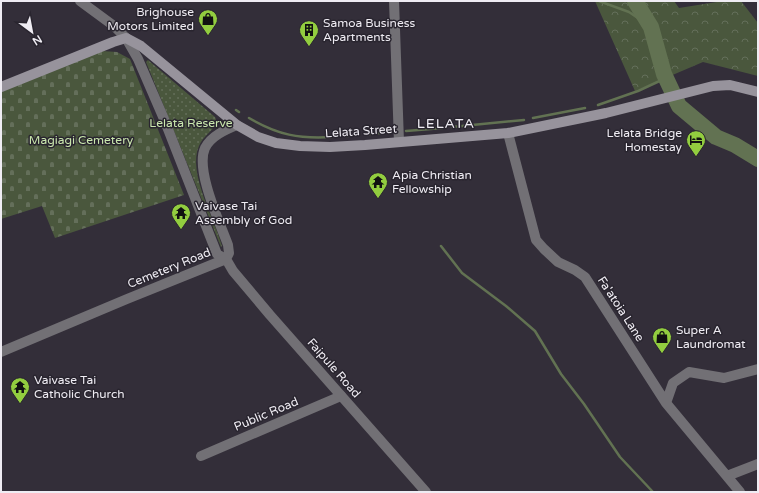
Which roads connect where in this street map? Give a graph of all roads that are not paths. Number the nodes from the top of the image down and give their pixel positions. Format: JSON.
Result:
{"nodes":[{"id":1,"x":80,"y":1,"type":"edge"},
{"id":2,"x":394,"y":1,"type":"edge"},
{"id":3,"x":126,"y":38,"type":"junction"},
{"id":4,"x":1,"y":87,"type":"edge"},
{"id":5,"x":758,"y":92,"type":"edge"},
{"id":6,"x":237,"y":125,"type":"junction"},
{"id":7,"x":508,"y":132,"type":"junction"},
{"id":8,"x":399,"y":142,"type":"junction"},
{"id":9,"x":226,"y":259,"type":"junction"},
{"id":10,"x":1,"y":352,"type":"edge"},
{"id":11,"x":758,"y":369,"type":"edge"},
{"id":12,"x":341,"y":396,"type":"junction"},
{"id":13,"x":666,"y":403,"type":"junction"},
{"id":14,"x":201,"y":456,"type":"dead end"},
{"id":15,"x":758,"y":464,"type":"edge"},
{"id":16,"x":727,"y":476,"type":"junction"},
{"id":17,"x":426,"y":492,"type":"edge"},
{"id":18,"x":740,"y":492,"type":"edge"}],
"edges":[{"from":1,"to":3,"type":"street","name":"Faipule Road"},
{"from":2,"to":8,"type":"street"},
{"from":3,"to":4,"type":"main road"},
{"from":3,"to":6,"type":"main road","name":"Lelata Street"},
{"from":3,"to":9,"type":"street","name":"Faipule Road"},
{"from":5,"to":7,"type":"main road","name":"Lelata Street"},
{"from":6,"to":8,"type":"main road","name":"Lelata Street"},
{"from":6,"to":9,"type":"street","name":"Cemetery Road"},
{"from":7,"to":8,"type":"main road","name":"Lelata Street"},
{"from":7,"to":13,"type":"street","name":"Fa'atoia Lane"},
{"from":9,"to":10,"type":"street","name":"Cemetery Road"},
{"from":9,"to":12,"type":"street","name":"Faipule Road"},
{"from":11,"to":13,"type":"street"},
{"from":12,"to":14,"type":"street","name":"Public Road"},
{"from":12,"to":17,"type":"street","name":"Faipule Road"},
{"from":13,"to":16,"type":"street","name":"Fa'atoia Lane"},
{"from":15,"to":16,"type":"street"},
{"from":16,"to":18,"type":"street","name":"Fa'atoia Lane"}]}
